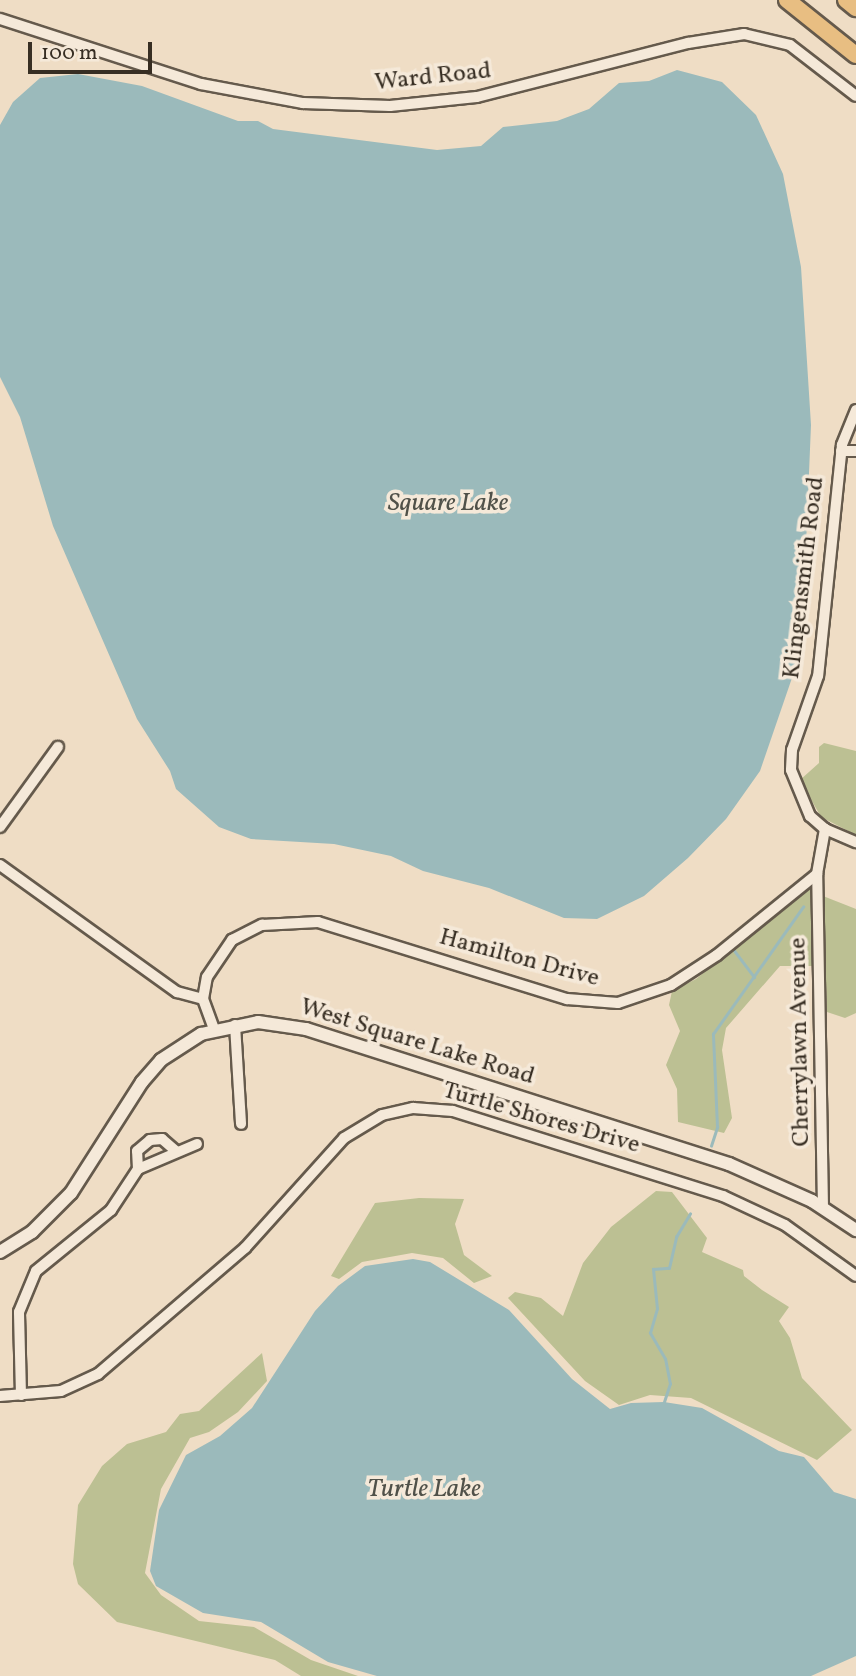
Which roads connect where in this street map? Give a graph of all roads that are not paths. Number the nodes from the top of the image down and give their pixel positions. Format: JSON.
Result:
{"nodes":[{"id":1,"x":787,"y":0,"type":"edge"},
{"id":2,"x":846,"y":0,"type":"edge"},
{"id":3,"x":856,"y":8,"type":"edge"},
{"id":4,"x":0,"y":19,"type":"edge"},
{"id":5,"x":839,"y":41,"type":"junction"},
{"id":6,"x":856,"y":43,"type":"edge"},
{"id":7,"x":856,"y":55,"type":"edge"},
{"id":8,"x":856,"y":96,"type":"edge"},
{"id":9,"x":856,"y":410,"type":"edge"},
{"id":10,"x":841,"y":451,"type":"junction"},
{"id":11,"x":856,"y":451,"type":"edge"},
{"id":12,"x":58,"y":747,"type":"dead end"},
{"id":13,"x":0,"y":827,"type":"edge"},
{"id":14,"x":825,"y":829,"type":"junction"},
{"id":15,"x":856,"y":842,"type":"edge"},
{"id":16,"x":0,"y":865,"type":"edge"},
{"id":17,"x":817,"y":874,"type":"junction"},
{"id":18,"x":203,"y":999,"type":"junction"},
{"id":19,"x":235,"y":1025,"type":"junction"},
{"id":20,"x":214,"y":1029,"type":"junction"},
{"id":21,"x":241,"y":1124,"type":"dead end"},
{"id":22,"x":197,"y":1144,"type":"dead end"},
{"id":23,"x":176,"y":1151,"type":"junction"},
{"id":24,"x":138,"y":1169,"type":"junction"},
{"id":25,"x":823,"y":1208,"type":"junction"},
{"id":26,"x":856,"y":1230,"type":"edge"},
{"id":27,"x":0,"y":1252,"type":"edge"},
{"id":28,"x":856,"y":1276,"type":"edge"},
{"id":29,"x":21,"y":1395,"type":"junction"},
{"id":30,"x":0,"y":1396,"type":"edge"}],
"edges":[{"from":1,"to":5,"type":"highway"},
{"from":2,"to":3,"type":"highway"},
{"from":4,"to":8,"type":"street","name":"Ward Road"},
{"from":5,"to":6,"type":"highway"},
{"from":5,"to":7,"type":"highway"},
{"from":9,"to":10,"type":"street","name":"Klingensmith Road"},
{"from":10,"to":11,"type":"street","name":"Klingensmith Road"},
{"from":10,"to":14,"type":"street","name":"Klingensmith Road"},
{"from":12,"to":13,"type":"street"},
{"from":14,"to":15,"type":"street","name":"Klingensmith Road"},
{"from":14,"to":17,"type":"street"},
{"from":16,"to":18,"type":"street"},
{"from":17,"to":18,"type":"street","name":"Hamilton Drive"},
{"from":17,"to":25,"type":"street","name":"Cherrylawn Avenue"},
{"from":18,"to":20,"type":"street"},
{"from":19,"to":20,"type":"street","name":"West Square Lake Road"},
{"from":19,"to":21,"type":"street"},
{"from":19,"to":25,"type":"street","name":"West Square Lake Road"},
{"from":20,"to":27,"type":"street","name":"West Square Lake Road"},
{"from":22,"to":23,"type":"street"},
{"from":23,"to":24,"type":"street"},
{"from":23,"to":24,"type":"street"},
{"from":24,"to":29,"type":"street"},
{"from":25,"to":26,"type":"street","name":"West Square Lake Road"},
{"from":28,"to":29,"type":"street","name":"Turtle Shores Drive"},
{"from":29,"to":30,"type":"street","name":"Turtle Shores Drive"}]}
